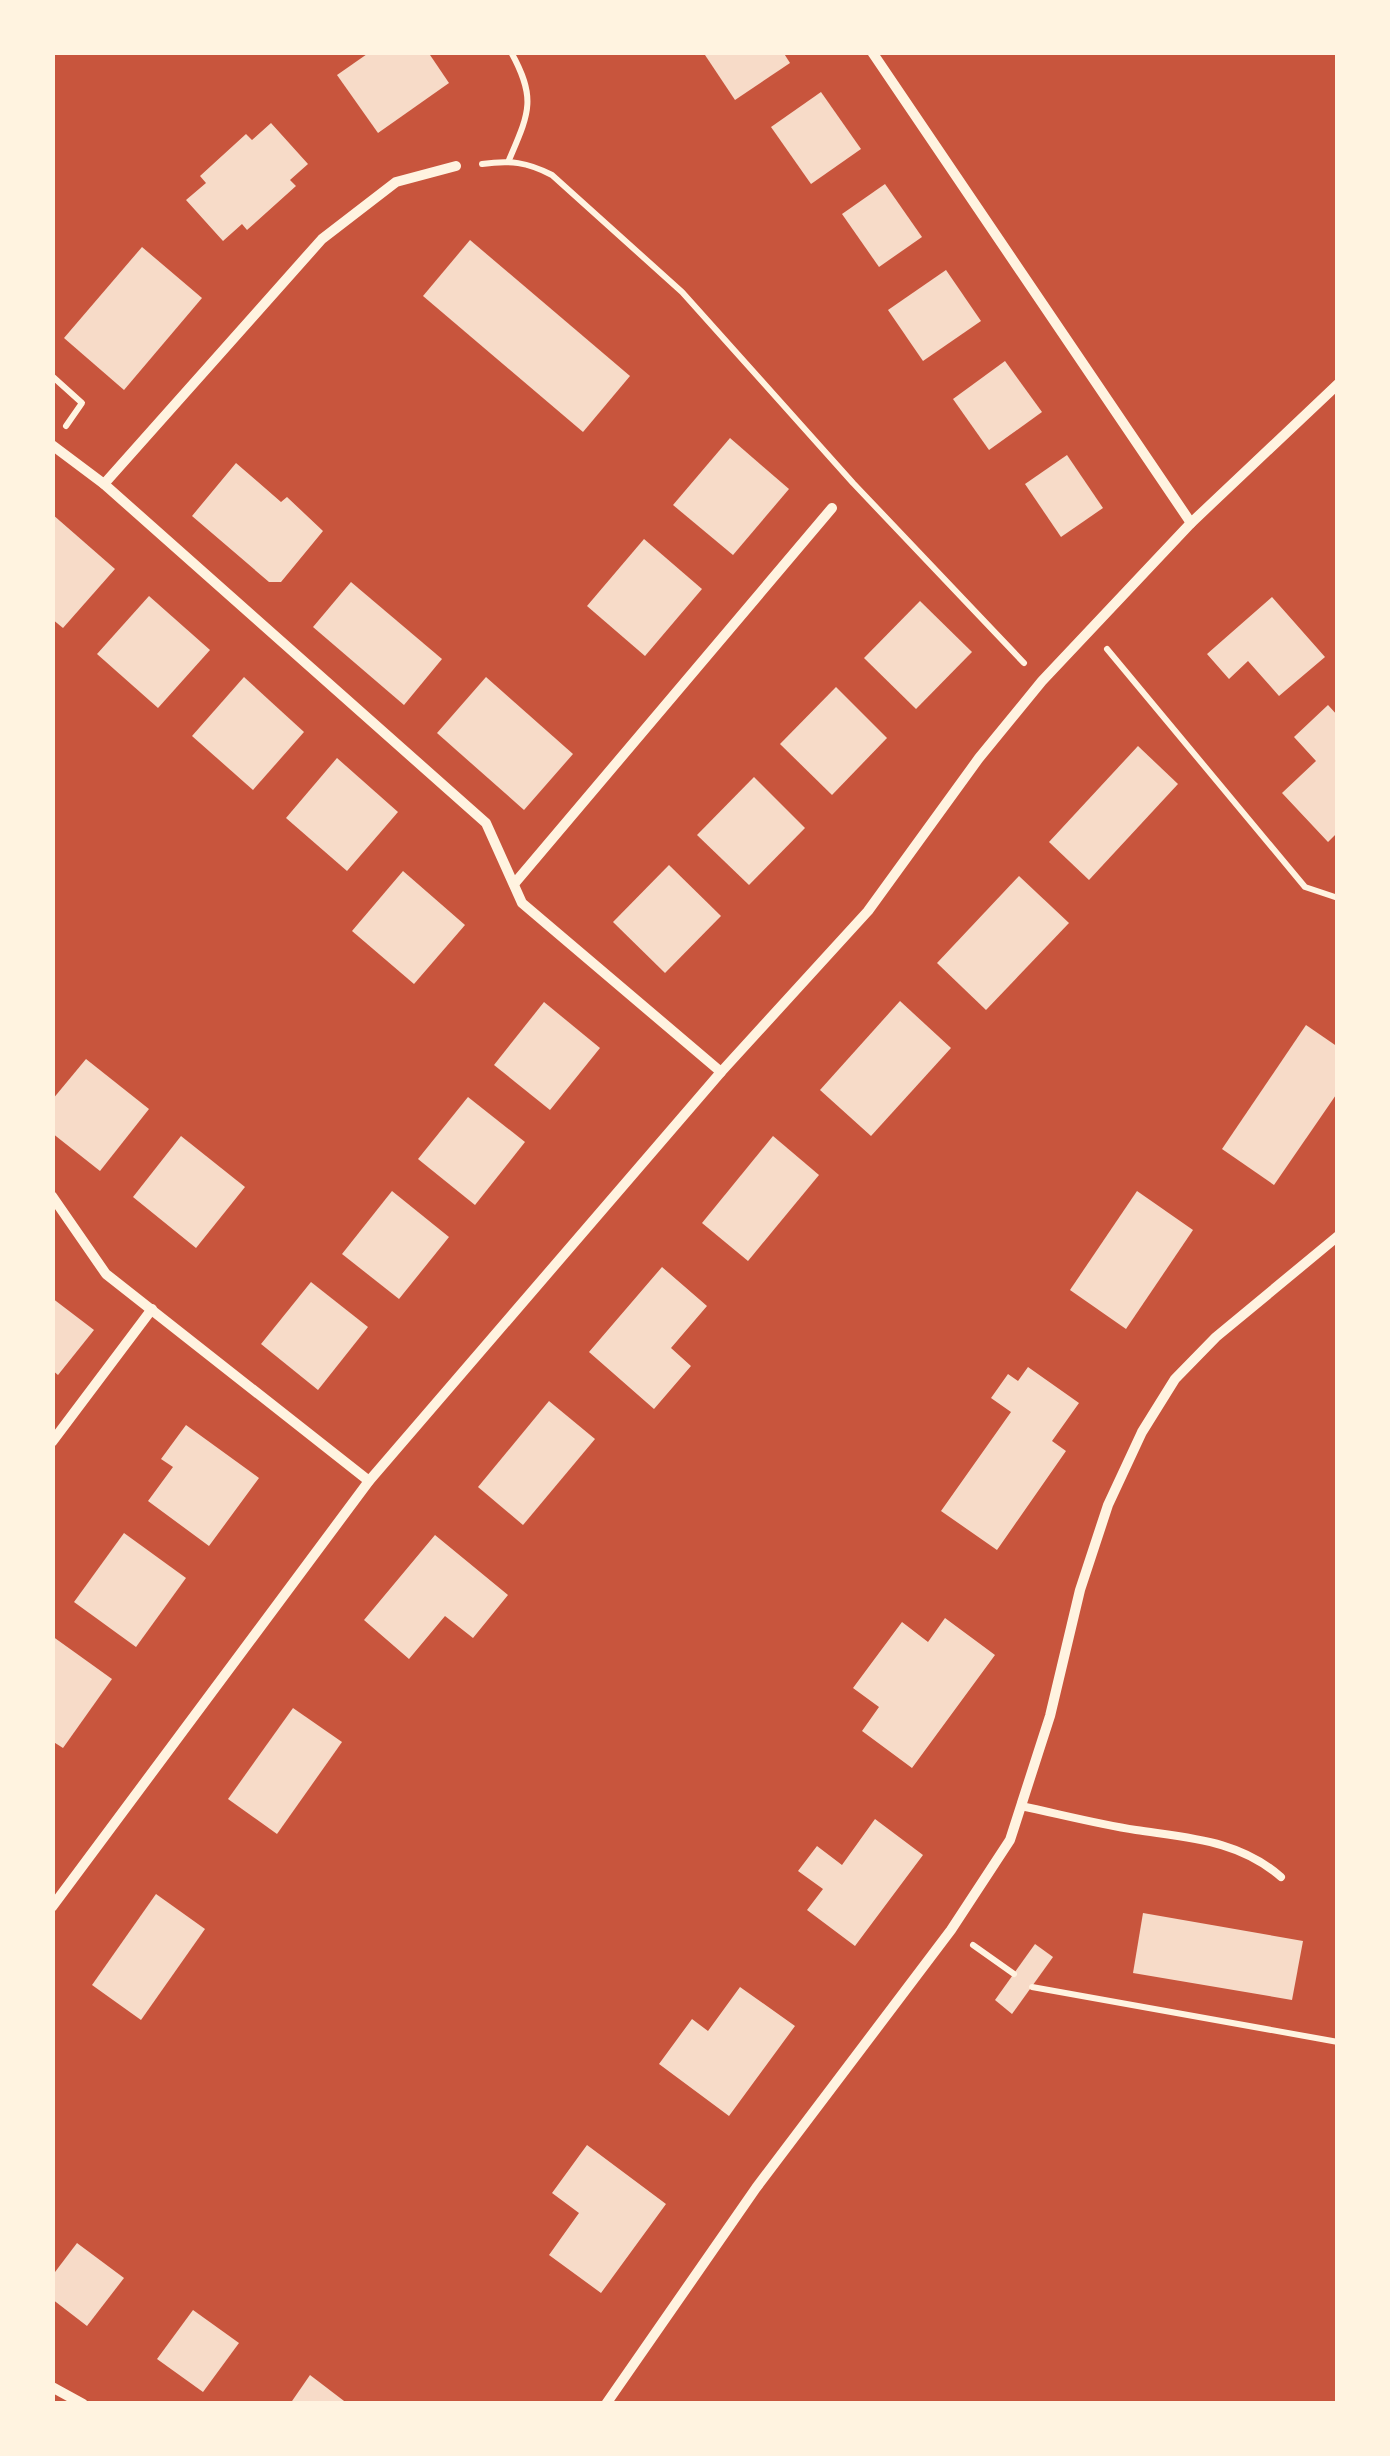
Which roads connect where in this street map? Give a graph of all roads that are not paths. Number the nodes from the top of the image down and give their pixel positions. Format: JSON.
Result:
{"nodes":[{"id":1,"x":872,"y":52,"type":"edge"},
{"id":2,"x":456,"y":166,"type":"road end"},
{"id":3,"x":1338,"y":384,"type":"edge"},
{"id":4,"x":53,"y":444,"type":"edge"},
{"id":5,"x":104,"y":484,"type":"junction"},
{"id":6,"x":832,"y":508,"type":"dead end"},
{"id":7,"x":1191,"y":523,"type":"junction"},
{"id":8,"x":514,"y":884,"type":"junction"},
{"id":9,"x":721,"y":1072,"type":"junction"},
{"id":10,"x":52,"y":1196,"type":"edge"},
{"id":11,"x":1338,"y":1236,"type":"edge"},
{"id":12,"x":152,"y":1309,"type":"junction"},
{"id":13,"x":52,"y":1442,"type":"edge"},
{"id":14,"x":369,"y":1482,"type":"junction"},
{"id":15,"x":1021,"y":1806,"type":"junction"},
{"id":16,"x":1282,"y":1877,"type":"dead end"},
{"id":17,"x":52,"y":1907,"type":"edge"},
{"id":18,"x":52,"y":2387,"type":"edge"},
{"id":19,"x":83,"y":2404,"type":"edge"},
{"id":20,"x":606,"y":2404,"type":"edge"}],
"edges":[{"from":1,"to":7,"type":"street"},
{"from":2,"to":5,"type":"street"},
{"from":3,"to":7,"type":"street"},
{"from":4,"to":5,"type":"street"},
{"from":5,"to":8,"type":"street"},
{"from":6,"to":8,"type":"street"},
{"from":7,"to":9,"type":"street"},
{"from":8,"to":9,"type":"street"},
{"from":9,"to":14,"type":"street"},
{"from":10,"to":12,"type":"street"},
{"from":11,"to":15,"type":"street"},
{"from":12,"to":13,"type":"street"},
{"from":12,"to":14,"type":"street"},
{"from":14,"to":17,"type":"street"},
{"from":15,"to":16,"type":"lane"},
{"from":15,"to":20,"type":"street"},
{"from":18,"to":19,"type":"street"}]}
